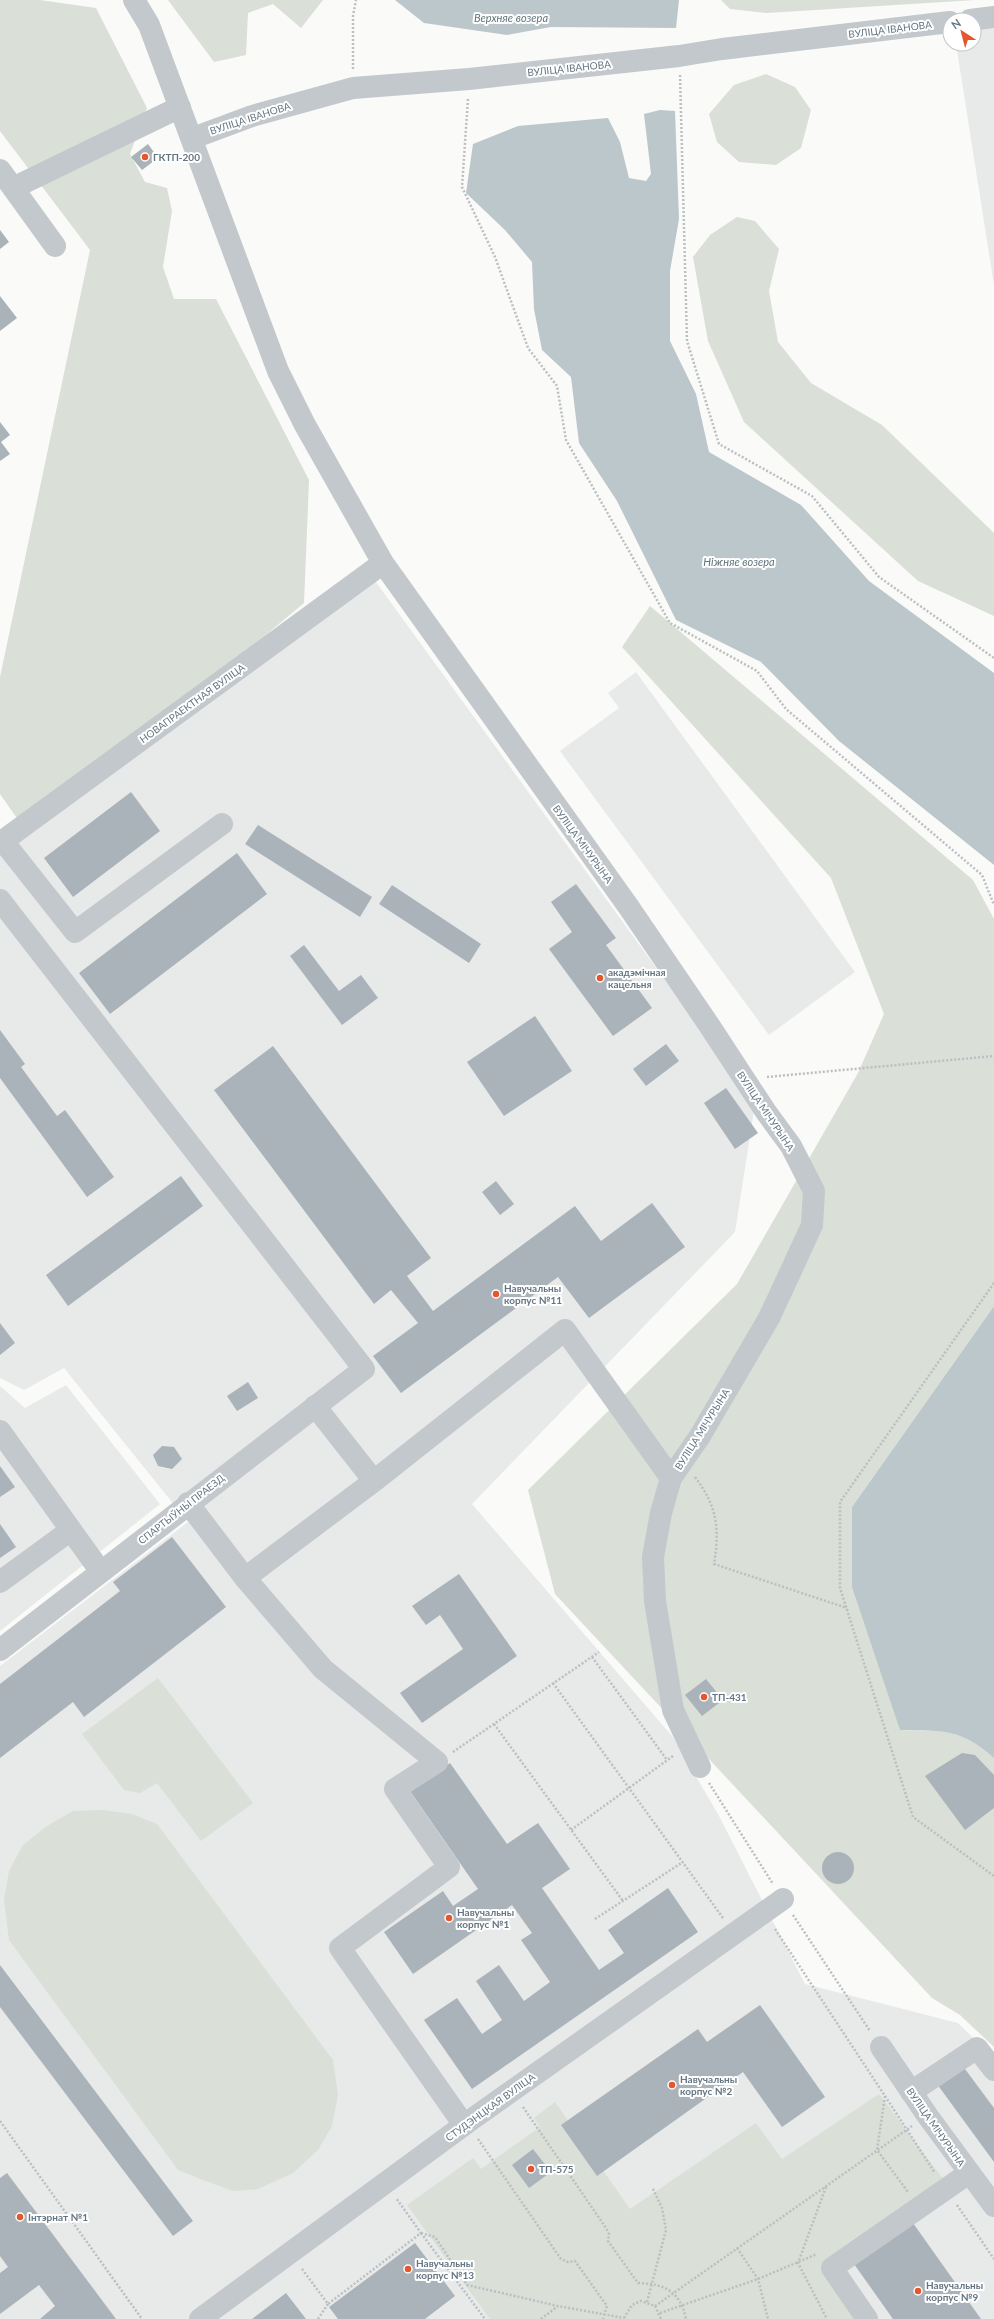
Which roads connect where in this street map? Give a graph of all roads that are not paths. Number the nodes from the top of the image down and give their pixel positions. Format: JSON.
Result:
{"nodes":[{"id":1,"x":134,"y":0,"type":"edge"},
{"id":2,"x":994,"y":17,"type":"edge"},
{"id":3,"x":982,"y":18,"type":"edge"},
{"id":4,"x":942,"y":23,"type":"edge"},
{"id":5,"x":180,"y":107,"type":"junction"},
{"id":6,"x":193,"y":138,"type":"junction"},
{"id":7,"x":0,"y":170,"type":"edge"},
{"id":8,"x":13,"y":188,"type":"junction"},
{"id":9,"x":55,"y":246,"type":"dead end"},
{"id":10,"x":383,"y":563,"type":"junction"},
{"id":11,"x":222,"y":824,"type":"dead end"},
{"id":12,"x":2,"y":842,"type":"edge"},
{"id":13,"x":0,"y":900,"type":"edge"},
{"id":14,"x":316,"y":1406,"type":"junction"},
{"id":15,"x":0,"y":1431,"type":"edge"},
{"id":16,"x":675,"y":1472,"type":"junction"},
{"id":17,"x":374,"y":1481,"type":"junction"},
{"id":18,"x":188,"y":1503,"type":"junction"},
{"id":19,"x":71,"y":1530,"type":"junction"},
{"id":20,"x":101,"y":1572,"type":"junction"},
{"id":21,"x":245,"y":1578,"type":"junction"},
{"id":22,"x":0,"y":1582,"type":"edge"},
{"id":23,"x":0,"y":1650,"type":"edge"},
{"id":24,"x":700,"y":1767,"type":"dead end"},
{"id":25,"x":783,"y":1899,"type":"dead end"},
{"id":26,"x":881,"y":2046,"type":"dead end"},
{"id":27,"x":994,"y":2070,"type":"edge"},
{"id":28,"x":911,"y":2092,"type":"junction"},
{"id":29,"x":465,"y":2124,"type":"junction"},
{"id":30,"x":969,"y":2173,"type":"junction"},
{"id":31,"x":994,"y":2206,"type":"edge"},
{"id":32,"x":200,"y":2319,"type":"edge"},
{"id":33,"x":867,"y":2319,"type":"edge"}],
"edges":[{"from":1,"to":5,"type":"street","name":"ВУЛІЦА МІЧУРЫНА"},
{"from":2,"to":3,"type":"street"},
{"from":4,"to":6,"type":"street","name":"ВУЛІЦА ІВАНОВА"},
{"from":5,"to":6,"type":"street","name":"ВУЛІЦА МІЧУРЫНА"},
{"from":5,"to":8,"type":"street"},
{"from":6,"to":10,"type":"street","name":"ВУЛІЦА МІЧУРЫНА"},
{"from":7,"to":8,"type":"street"},
{"from":8,"to":9,"type":"street"},
{"from":10,"to":12,"type":"street","name":"НОВАПРАЕКТНАЯ ВУЛІЦА"},
{"from":10,"to":16,"type":"street","name":"ВУЛІЦА МІЧУРЫНА"},
{"from":11,"to":12,"type":"street"},
{"from":13,"to":14,"type":"street","name":"СПАРТЫЎНЫ ПРАЕЗД"},
{"from":14,"to":17,"type":"street"},
{"from":14,"to":18,"type":"street","name":"СПАРТЫЎНЫ ПРАЕЗД"},
{"from":15,"to":19,"type":"street"},
{"from":16,"to":17,"type":"street"},
{"from":16,"to":24,"type":"street","name":"ВУЛІЦА МІЧУРЫНА"},
{"from":17,"to":21,"type":"street"},
{"from":18,"to":20,"type":"street","name":"СПАРТЫЎНЫ ПРАЕЗД"},
{"from":18,"to":21,"type":"street"},
{"from":19,"to":20,"type":"street"},
{"from":19,"to":22,"type":"street"},
{"from":20,"to":23,"type":"street","name":"СПАРТЫЎНЫ ПРАЕЗД"},
{"from":21,"to":29,"type":"street"},
{"from":25,"to":29,"type":"street","name":"СТУДЭНЦКАЯ ВУЛІЦА"},
{"from":26,"to":28,"type":"street","name":"ВУЛІЦА МІЧУРЫНА"},
{"from":27,"to":28,"type":"street"},
{"from":28,"to":30,"type":"street","name":"ВУЛІЦА МІЧУРЫНА"},
{"from":29,"to":32,"type":"street","name":"СТУДЭНЦКАЯ ВУЛІЦА"},
{"from":30,"to":31,"type":"street","name":"ВУЛІЦА МІЧУРЫНА"},
{"from":30,"to":33,"type":"street"}]}
